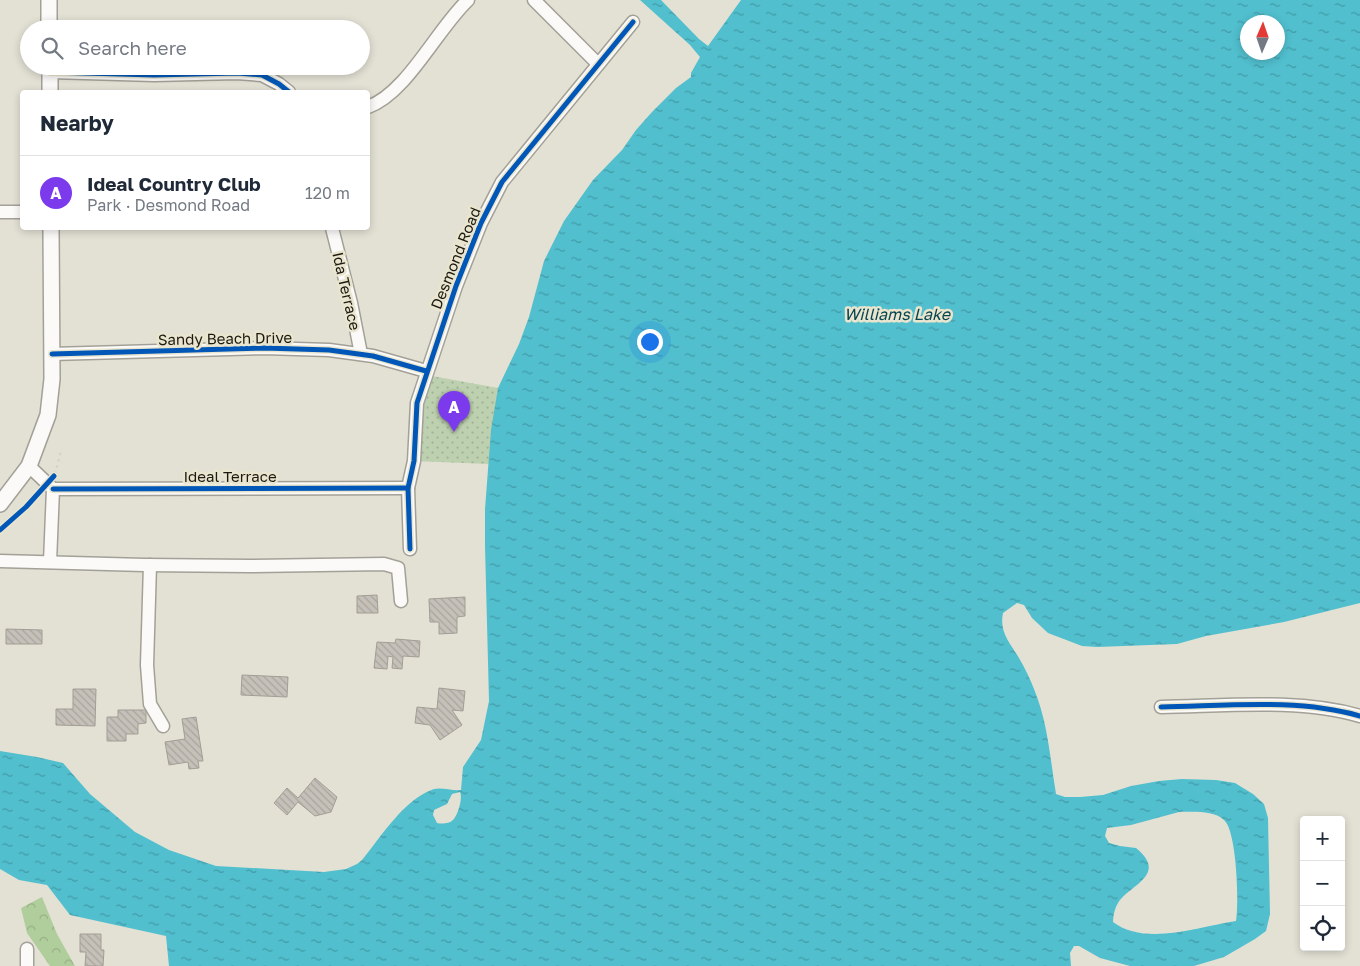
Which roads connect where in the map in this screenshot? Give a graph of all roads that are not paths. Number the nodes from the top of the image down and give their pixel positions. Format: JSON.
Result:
{"nodes":[{"id":1,"x":49,"y":0,"type":"edge"},
{"id":2,"x":468,"y":0,"type":"edge"},
{"id":3,"x":534,"y":0,"type":"edge"},
{"id":4,"x":49,"y":20,"type":"edge"},
{"id":5,"x":633,"y":22,"type":"dead end"},
{"id":6,"x":598,"y":64,"type":"junction"},
{"id":7,"x":50,"y":75,"type":"edge"},
{"id":8,"x":262,"y":75,"type":"edge"},
{"id":9,"x":50,"y":90,"type":"edge"},
{"id":10,"x":286,"y":90,"type":"edge"},
{"id":11,"x":370,"y":106,"type":"edge"},
{"id":12,"x":0,"y":212,"type":"edge"},
{"id":13,"x":20,"y":212,"type":"edge"},
{"id":14,"x":50,"y":230,"type":"edge"},
{"id":15,"x":333,"y":230,"type":"edge"},
{"id":16,"x":52,"y":354,"type":"junction"},
{"id":17,"x":361,"y":354,"type":"junction"},
{"id":18,"x":426,"y":371,"type":"junction"},
{"id":19,"x":29,"y":466,"type":"junction"},
{"id":20,"x":51,"y":482,"type":"junction"},
{"id":21,"x":408,"y":488,"type":"junction"},
{"id":22,"x":0,"y":504,"type":"edge"},
{"id":23,"x":410,"y":548,"type":"dead end"},
{"id":24,"x":0,"y":561,"type":"edge"},
{"id":25,"x":50,"y":562,"type":"junction"},
{"id":26,"x":150,"y":565,"type":"junction"},
{"id":27,"x":401,"y":601,"type":"dead end"},
{"id":28,"x":1161,"y":707,"type":"dead end"},
{"id":29,"x":1360,"y":716,"type":"edge"},
{"id":30,"x":163,"y":726,"type":"dead end"},
{"id":31,"x":27,"y":949,"type":"dead end"},
{"id":32,"x":27,"y":966,"type":"edge"}],
"edges":[{"from":1,"to":4,"type":"main road"},
{"from":2,"to":11,"type":"street"},
{"from":3,"to":6,"type":"street"},
{"from":5,"to":6,"type":"street","name":"Desmond Road"},
{"from":6,"to":18,"type":"street","name":"Desmond Road"},
{"from":7,"to":9,"type":"main road"},
{"from":8,"to":10,"type":"street"},
{"from":12,"to":13,"type":"street"},
{"from":14,"to":16,"type":"main road"},
{"from":15,"to":17,"type":"street","name":"Ida Terrace"},
{"from":16,"to":17,"type":"street","name":"Sandy Beach Drive"},
{"from":16,"to":19,"type":"main road"},
{"from":17,"to":18,"type":"street","name":"Sandy Beach Drive"},
{"from":18,"to":21,"type":"street","name":"Desmond Road"},
{"from":19,"to":20,"type":"street"},
{"from":19,"to":22,"type":"main road"},
{"from":20,"to":21,"type":"street","name":"Ideal Terrace"},
{"from":20,"to":25,"type":"street"},
{"from":21,"to":23,"type":"street","name":"Desmond Road"},
{"from":24,"to":25,"type":"street"},
{"from":25,"to":26,"type":"street"},
{"from":26,"to":27,"type":"street"},
{"from":26,"to":30,"type":"street"},
{"from":28,"to":29,"type":"street"},
{"from":31,"to":32,"type":"street"}]}
